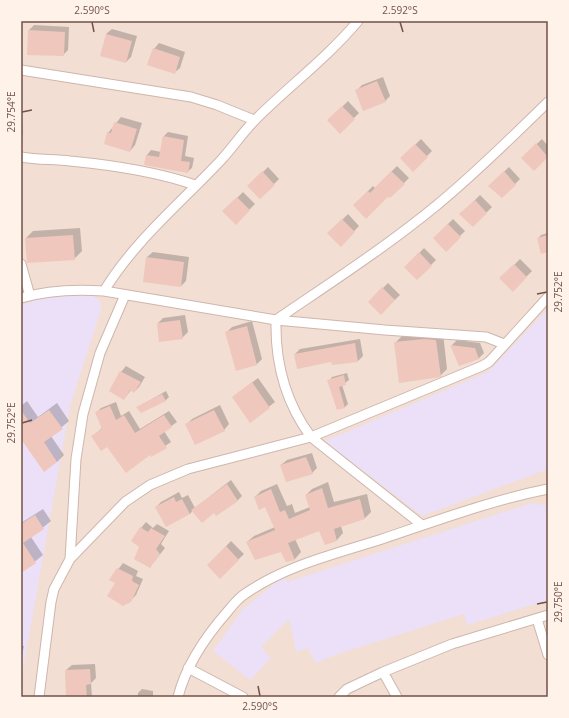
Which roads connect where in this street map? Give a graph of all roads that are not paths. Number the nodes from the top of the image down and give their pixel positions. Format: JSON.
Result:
{"nodes":[{"id":1,"x":358,"y":21,"type":"edge"},
{"id":2,"x":21,"y":70,"type":"edge"},
{"id":3,"x":548,"y":102,"type":"edge"},
{"id":4,"x":254,"y":120,"type":"junction"},
{"id":5,"x":21,"y":157,"type":"edge"},
{"id":6,"x":195,"y":185,"type":"junction"},
{"id":7,"x":21,"y":264,"type":"edge"},
{"id":8,"x":104,"y":290,"type":"junction"},
{"id":9,"x":125,"y":295,"type":"junction"},
{"id":10,"x":25,"y":297,"type":"edge"},
{"id":11,"x":548,"y":297,"type":"edge"},
{"id":12,"x":276,"y":320,"type":"junction"},
{"id":13,"x":504,"y":344,"type":"junction"},
{"id":14,"x":311,"y":437,"type":"junction"},
{"id":15,"x":548,"y":490,"type":"edge"},
{"id":16,"x":422,"y":525,"type":"junction"},
{"id":17,"x":70,"y":559,"type":"junction"},
{"id":18,"x":548,"y":615,"type":"edge"},
{"id":19,"x":537,"y":619,"type":"junction"},
{"id":20,"x":548,"y":655,"type":"edge"},
{"id":21,"x":188,"y":668,"type":"junction"},
{"id":22,"x":383,"y":672,"type":"junction"},
{"id":23,"x":39,"y":697,"type":"edge"},
{"id":24,"x":178,"y":697,"type":"edge"},
{"id":25,"x":243,"y":697,"type":"edge"},
{"id":26,"x":339,"y":697,"type":"edge"},
{"id":27,"x":397,"y":697,"type":"edge"}],
"edges":[{"from":1,"to":4,"type":"street"},
{"from":2,"to":4,"type":"street"},
{"from":3,"to":12,"type":"street"},
{"from":4,"to":6,"type":"street"},
{"from":5,"to":6,"type":"street"},
{"from":6,"to":8,"type":"street"},
{"from":7,"to":10,"type":"street"},
{"from":8,"to":9,"type":"street"},
{"from":8,"to":10,"type":"street"},
{"from":9,"to":12,"type":"street"},
{"from":9,"to":17,"type":"street"},
{"from":11,"to":13,"type":"street"},
{"from":12,"to":13,"type":"street"},
{"from":12,"to":14,"type":"street"},
{"from":13,"to":14,"type":"street"},
{"from":14,"to":16,"type":"street"},
{"from":14,"to":17,"type":"street"},
{"from":15,"to":16,"type":"street"},
{"from":16,"to":21,"type":"street"},
{"from":17,"to":23,"type":"street"},
{"from":18,"to":19,"type":"street"},
{"from":19,"to":20,"type":"street"},
{"from":19,"to":22,"type":"street"},
{"from":21,"to":24,"type":"street"},
{"from":21,"to":25,"type":"street"},
{"from":22,"to":26,"type":"street"},
{"from":22,"to":27,"type":"street"}]}
